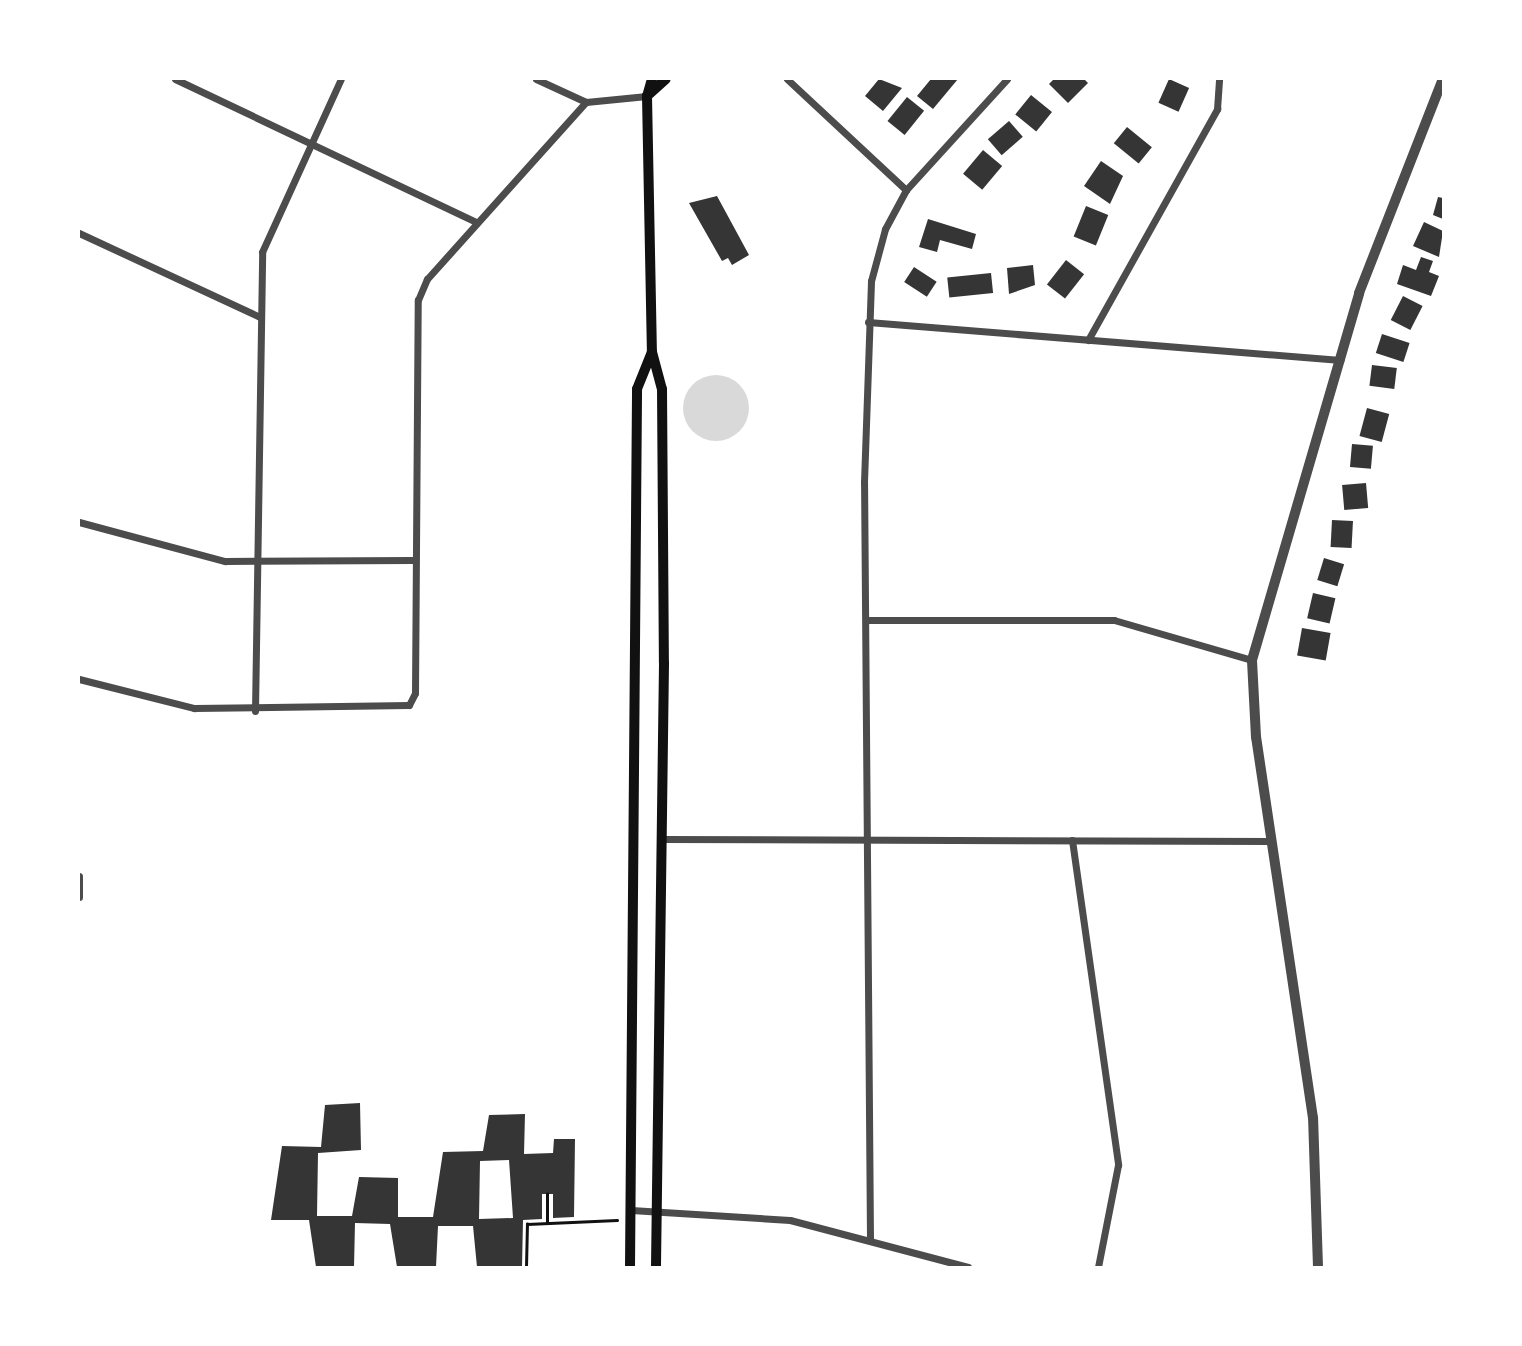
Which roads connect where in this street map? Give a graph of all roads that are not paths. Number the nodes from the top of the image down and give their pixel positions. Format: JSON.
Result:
{"nodes":[{"id":1,"x":175,"y":79,"type":"edge"},
{"id":2,"x":341,"y":79,"type":"edge"},
{"id":3,"x":536,"y":79,"type":"edge"},
{"id":4,"x":652,"y":79,"type":"edge"},
{"id":5,"x":666,"y":79,"type":"edge"},
{"id":6,"x":787,"y":79,"type":"edge"},
{"id":7,"x":1007,"y":79,"type":"edge"},
{"id":8,"x":1219,"y":79,"type":"edge"},
{"id":9,"x":1443,"y":79,"type":"edge"},
{"id":10,"x":647,"y":96,"type":"junction"},
{"id":11,"x":586,"y":102,"type":"junction"},
{"id":12,"x":311,"y":145,"type":"junction"},
{"id":13,"x":906,"y":190,"type":"junction"},
{"id":14,"x":476,"y":222,"type":"junction"},
{"id":15,"x":79,"y":233,"type":"edge"},
{"id":16,"x":260,"y":317,"type":"junction"},
{"id":17,"x":868,"y":322,"type":"junction"},
{"id":18,"x":1088,"y":340,"type":"junction"},
{"id":19,"x":652,"y":352,"type":"junction"},
{"id":20,"x":1340,"y":360,"type":"junction"},
{"id":21,"x":79,"y":522,"type":"edge"},
{"id":22,"x":413,"y":560,"type":"junction"},
{"id":23,"x":257,"y":561,"type":"junction"},
{"id":24,"x":867,"y":620,"type":"junction"},
{"id":25,"x":1252,"y":660,"type":"junction"},
{"id":26,"x":79,"y":679,"type":"edge"},
{"id":27,"x":255,"y":711,"type":"junction"},
{"id":28,"x":662,"y":839,"type":"junction"},
{"id":29,"x":868,"y":840,"type":"junction"},
{"id":30,"x":1072,"y":840,"type":"junction"},
{"id":31,"x":1272,"y":841,"type":"junction"},
{"id":32,"x":79,"y":876,"type":"edge"},
{"id":33,"x":79,"y":897,"type":"edge"},
{"id":34,"x":631,"y":1210,"type":"junction"},
{"id":35,"x":657,"y":1210,"type":"junction"},
{"id":36,"x":870,"y":1239,"type":"junction"},
{"id":37,"x":630,"y":1267,"type":"edge"},
{"id":38,"x":656,"y":1267,"type":"edge"},
{"id":39,"x":968,"y":1267,"type":"edge"},
{"id":40,"x":1098,"y":1267,"type":"edge"},
{"id":41,"x":1318,"y":1267,"type":"edge"}],
"edges":[{"from":1,"to":12,"type":"street"},
{"from":2,"to":12,"type":"street"},
{"from":3,"to":11,"type":"street"},
{"from":4,"to":10,"type":"main road"},
{"from":5,"to":10,"type":"main road"},
{"from":6,"to":13,"type":"street"},
{"from":7,"to":13,"type":"street"},
{"from":8,"to":18,"type":"street"},
{"from":9,"to":20,"type":"street"},
{"from":10,"to":11,"type":"street"},
{"from":10,"to":19,"type":"main road"},
{"from":11,"to":14,"type":"street"},
{"from":12,"to":14,"type":"street"},
{"from":12,"to":16,"type":"street"},
{"from":13,"to":17,"type":"street"},
{"from":14,"to":22,"type":"street"},
{"from":15,"to":16,"type":"street"},
{"from":16,"to":23,"type":"street"},
{"from":17,"to":18,"type":"street"},
{"from":17,"to":24,"type":"street"},
{"from":18,"to":20,"type":"street"},
{"from":19,"to":28,"type":"main road"},
{"from":19,"to":34,"type":"main road"},
{"from":20,"to":25,"type":"street"},
{"from":21,"to":23,"type":"street"},
{"from":22,"to":23,"type":"street"},
{"from":22,"to":27,"type":"street"},
{"from":23,"to":27,"type":"street"},
{"from":24,"to":25,"type":"street"},
{"from":24,"to":29,"type":"street"},
{"from":25,"to":31,"type":"street"},
{"from":26,"to":27,"type":"street"},
{"from":28,"to":29,"type":"street"},
{"from":28,"to":35,"type":"main road"},
{"from":29,"to":30,"type":"street"},
{"from":29,"to":36,"type":"street"},
{"from":30,"to":31,"type":"street"},
{"from":30,"to":40,"type":"street"},
{"from":31,"to":41,"type":"street"},
{"from":32,"to":33,"type":"street"},
{"from":34,"to":35,"type":"street"},
{"from":34,"to":37,"type":"main road"},
{"from":35,"to":36,"type":"street"},
{"from":35,"to":38,"type":"main road"},
{"from":36,"to":39,"type":"street"}]}
